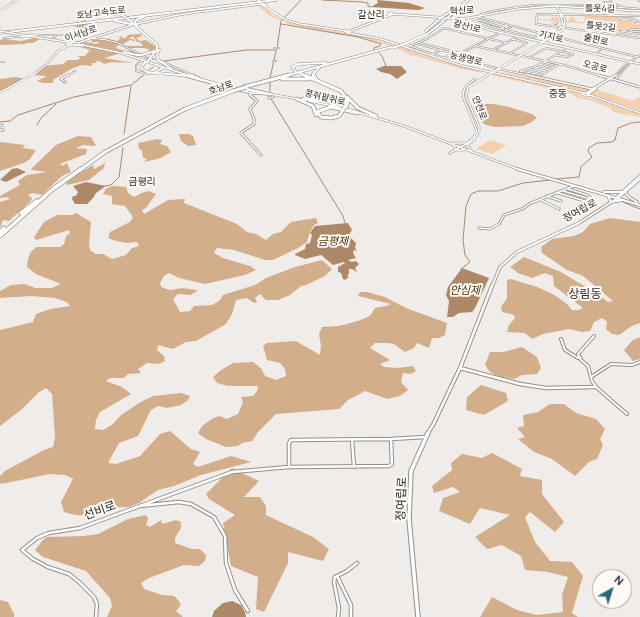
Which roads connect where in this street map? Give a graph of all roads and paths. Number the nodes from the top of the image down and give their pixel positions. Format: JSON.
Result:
{"nodes":[{"id":1,"x":270,"y":0,"type":"edge"},
{"id":2,"x":276,"y":0,"type":"edge"},
{"id":3,"x":467,"y":0,"type":"edge"},
{"id":4,"x":611,"y":0,"type":"edge"},
{"id":5,"x":14,"y":1,"type":"edge"},
{"id":6,"x":604,"y":2,"type":"dead end"},
{"id":7,"x":260,"y":3,"type":"edge"},
{"id":8,"x":265,"y":4,"type":"junction"},
{"id":9,"x":606,"y":5,"type":"junction"},
{"id":10,"x":460,"y":6,"type":"junction"},
{"id":11,"x":555,"y":6,"type":"junction"},
{"id":12,"x":601,"y":6,"type":"junction"},
{"id":13,"x":268,"y":8,"type":"junction"},
{"id":14,"x":620,"y":8,"type":"junction"},
{"id":15,"x":636,"y":10,"type":"junction"},
{"id":16,"x":640,"y":10,"type":"edge"},
{"id":17,"x":0,"y":11,"type":"edge"},
{"id":18,"x":163,"y":13,"type":"junction"},
{"id":19,"x":392,"y":14,"type":"junction"},
{"id":20,"x":122,"y":15,"type":"junction"},
{"id":21,"x":562,"y":15,"type":"junction"},
{"id":22,"x":640,"y":15,"type":"edge"},
{"id":23,"x":481,"y":16,"type":"junction"},
{"id":24,"x":631,"y":17,"type":"junction"},
{"id":25,"x":112,"y":18,"type":"junction"},
{"id":26,"x":443,"y":18,"type":"junction"},
{"id":27,"x":536,"y":18,"type":"joint"},
{"id":28,"x":636,"y":18,"type":"dead end"},
{"id":29,"x":455,"y":19,"type":"junction"},
{"id":30,"x":463,"y":19,"type":"junction"},
{"id":31,"x":94,"y":21,"type":"junction"},
{"id":32,"x":640,"y":22,"type":"edge"},
{"id":33,"x":495,"y":23,"type":"junction"},
{"id":34,"x":66,"y":24,"type":"junction"},
{"id":35,"x":492,"y":24,"type":"junction"},
{"id":36,"x":556,"y":24,"type":"dead end"},
{"id":37,"x":135,"y":25,"type":"junction"},
{"id":38,"x":486,"y":25,"type":"junction"},
{"id":39,"x":481,"y":27,"type":"junction"},
{"id":40,"x":512,"y":27,"type":"junction"},
{"id":41,"x":554,"y":27,"type":"junction"},
{"id":42,"x":562,"y":28,"type":"junction"},
{"id":43,"x":505,"y":30,"type":"junction"},
{"id":44,"x":627,"y":30,"type":"dead end"},
{"id":45,"x":348,"y":31,"type":"junction"},
{"id":46,"x":620,"y":31,"type":"dead end"},
{"id":47,"x":631,"y":31,"type":"junction"},
{"id":48,"x":0,"y":32,"type":"edge"},
{"id":49,"x":640,"y":32,"type":"edge"},
{"id":50,"x":10,"y":33,"type":"junction"},
{"id":51,"x":501,"y":33,"type":"junction"},
{"id":52,"x":542,"y":34,"type":"junction"},
{"id":53,"x":23,"y":35,"type":"junction"},
{"id":54,"x":37,"y":35,"type":"junction"},
{"id":55,"x":57,"y":35,"type":"junction"},
{"id":56,"x":146,"y":35,"type":"junction"},
{"id":57,"x":28,"y":36,"type":"junction"},
{"id":58,"x":32,"y":36,"type":"junction"},
{"id":59,"x":552,"y":36,"type":"junction"},
{"id":60,"x":629,"y":36,"type":"junction"},
{"id":61,"x":25,"y":37,"type":"junction"},
{"id":62,"x":98,"y":37,"type":"junction"},
{"id":63,"x":518,"y":37,"type":"junction"},
{"id":64,"x":4,"y":38,"type":"dead end"},
{"id":65,"x":640,"y":38,"type":"edge"},
{"id":66,"x":48,"y":39,"type":"junction"},
{"id":67,"x":87,"y":39,"type":"junction"},
{"id":68,"x":489,"y":39,"type":"junction"},
{"id":69,"x":513,"y":39,"type":"junction"},
{"id":70,"x":55,"y":40,"type":"junction"},
{"id":71,"x":153,"y":41,"type":"junction"},
{"id":72,"x":418,"y":42,"type":"junction"},
{"id":73,"x":542,"y":42,"type":"junction"},
{"id":74,"x":72,"y":43,"type":"junction"},
{"id":75,"x":507,"y":43,"type":"junction"},
{"id":76,"x":78,"y":44,"type":"junction"},
{"id":77,"x":401,"y":44,"type":"junction"},
{"id":78,"x":415,"y":44,"type":"junction"},
{"id":79,"x":66,"y":45,"type":"junction"},
{"id":80,"x":74,"y":45,"type":"junction"},
{"id":81,"x":422,"y":45,"type":"junction"},
{"id":82,"x":475,"y":46,"type":"junction"},
{"id":83,"x":97,"y":47,"type":"junction"},
{"id":84,"x":392,"y":47,"type":"junction"},
{"id":85,"x":428,"y":47,"type":"junction"},
{"id":86,"x":158,"y":48,"type":"junction"},
{"id":87,"x":274,"y":48,"type":"dead end"},
{"id":88,"x":279,"y":48,"type":"dead end"},
{"id":89,"x":415,"y":48,"type":"junction"},
{"id":90,"x":434,"y":48,"type":"junction"},
{"id":91,"x":566,"y":48,"type":"junction"},
{"id":92,"x":604,"y":48,"type":"junction"},
{"id":93,"x":444,"y":49,"type":"junction"},
{"id":94,"x":421,"y":50,"type":"junction"},
{"id":95,"x":442,"y":50,"type":"junction"},
{"id":96,"x":493,"y":51,"type":"junction"},
{"id":97,"x":561,"y":51,"type":"junction"},
{"id":98,"x":124,"y":52,"type":"junction"},
{"id":99,"x":426,"y":52,"type":"junction"},
{"id":100,"x":448,"y":52,"type":"junction"},
{"id":101,"x":422,"y":53,"type":"junction"},
{"id":102,"x":461,"y":53,"type":"junction"},
{"id":103,"x":433,"y":54,"type":"junction"},
{"id":104,"x":509,"y":54,"type":"junction"},
{"id":105,"x":594,"y":54,"type":"junction"},
{"id":106,"x":450,"y":55,"type":"junction"},
{"id":107,"x":519,"y":55,"type":"junction"},
{"id":108,"x":555,"y":55,"type":"junction"},
{"id":109,"x":439,"y":56,"type":"junction"},
{"id":110,"x":639,"y":56,"type":"edge"},
{"id":111,"x":454,"y":57,"type":"junction"},
{"id":112,"x":529,"y":57,"type":"junction"},
{"id":113,"x":143,"y":58,"type":"junction"},
{"id":114,"x":150,"y":59,"type":"junction"},
{"id":115,"x":157,"y":59,"type":"dead end"},
{"id":116,"x":159,"y":60,"type":"dead end"},
{"id":117,"x":344,"y":60,"type":"junction"},
{"id":118,"x":545,"y":60,"type":"junction"},
{"id":119,"x":273,"y":61,"type":"dead end"},
{"id":120,"x":276,"y":61,"type":"dead end"},
{"id":121,"x":446,"y":61,"type":"junction"},
{"id":122,"x":0,"y":62,"type":"edge"},
{"id":123,"x":4,"y":62,"type":"dead end"},
{"id":124,"x":146,"y":62,"type":"junction"},
{"id":125,"x":542,"y":62,"type":"junction"},
{"id":126,"x":631,"y":62,"type":"junction"},
{"id":127,"x":330,"y":64,"type":"junction"},
{"id":128,"x":539,"y":64,"type":"junction"},
{"id":129,"x":560,"y":64,"type":"junction"},
{"id":130,"x":640,"y":64,"type":"edge"},
{"id":131,"x":158,"y":65,"type":"junction"},
{"id":132,"x":535,"y":66,"type":"junction"},
{"id":133,"x":557,"y":66,"type":"junction"},
{"id":134,"x":497,"y":68,"type":"junction"},
{"id":135,"x":528,"y":68,"type":"junction"},
{"id":136,"x":553,"y":68,"type":"junction"},
{"id":137,"x":172,"y":69,"type":"junction"},
{"id":138,"x":75,"y":70,"type":"dead end"},
{"id":139,"x":480,"y":70,"type":"junction"},
{"id":140,"x":550,"y":70,"type":"junction"},
{"id":141,"x":298,"y":72,"type":"junction"},
{"id":142,"x":490,"y":72,"type":"junction"},
{"id":143,"x":496,"y":73,"type":"junction"},
{"id":144,"x":545,"y":73,"type":"junction"},
{"id":145,"x":486,"y":74,"type":"junction"},
{"id":146,"x":195,"y":77,"type":"junction"},
{"id":147,"x":199,"y":78,"type":"junction"},
{"id":148,"x":613,"y":79,"type":"junction"},
{"id":149,"x":66,"y":82,"type":"dead end"},
{"id":150,"x":267,"y":82,"type":"junction"},
{"id":151,"x":321,"y":82,"type":"junction"},
{"id":152,"x":216,"y":84,"type":"junction"},
{"id":153,"x":245,"y":87,"type":"junction"},
{"id":154,"x":640,"y":87,"type":"edge"},
{"id":155,"x":234,"y":89,"type":"junction"},
{"id":156,"x":592,"y":89,"type":"junction"},
{"id":157,"x":253,"y":91,"type":"junction"},
{"id":158,"x":0,"y":92,"type":"edge"},
{"id":159,"x":271,"y":94,"type":"junction"},
{"id":160,"x":586,"y":94,"type":"junction"},
{"id":161,"x":345,"y":95,"type":"junction"},
{"id":162,"x":297,"y":99,"type":"junction"},
{"id":163,"x":302,"y":99,"type":"junction"},
{"id":164,"x":345,"y":109,"type":"junction"},
{"id":165,"x":358,"y":113,"type":"junction"},
{"id":166,"x":640,"y":113,"type":"edge"},
{"id":167,"x":376,"y":116,"type":"junction"},
{"id":168,"x":0,"y":130,"type":"edge"},
{"id":169,"x":3,"y":130,"type":"dead end"},
{"id":170,"x":453,"y":144,"type":"junction"},
{"id":171,"x":467,"y":144,"type":"junction"},
{"id":172,"x":462,"y":147,"type":"junction"},
{"id":173,"x":456,"y":150,"type":"junction"},
{"id":174,"x":466,"y":150,"type":"junction"},
{"id":175,"x":471,"y":150,"type":"junction"},
{"id":176,"x":450,"y":153,"type":"dead end"},
{"id":177,"x":261,"y":155,"type":"dead end"},
{"id":178,"x":640,"y":176,"type":"edge"},
{"id":179,"x":640,"y":179,"type":"edge"},
{"id":180,"x":574,"y":186,"type":"junction"},
{"id":181,"x":586,"y":187,"type":"junction"},
{"id":182,"x":566,"y":189,"type":"junction"},
{"id":183,"x":562,"y":191,"type":"junction"},
{"id":184,"x":604,"y":192,"type":"junction"},
{"id":185,"x":621,"y":192,"type":"junction"},
{"id":186,"x":625,"y":192,"type":"junction"},
{"id":187,"x":557,"y":193,"type":"junction"},
{"id":188,"x":608,"y":195,"type":"junction"},
{"id":189,"x":549,"y":196,"type":"junction"},
{"id":190,"x":617,"y":197,"type":"junction"},
{"id":191,"x":591,"y":199,"type":"junction"},
{"id":192,"x":37,"y":200,"type":"junction"},
{"id":193,"x":542,"y":200,"type":"junction"},
{"id":194,"x":626,"y":200,"type":"junction"},
{"id":195,"x":561,"y":201,"type":"dead end"},
{"id":196,"x":631,"y":201,"type":"junction"},
{"id":197,"x":611,"y":202,"type":"junction"},
{"id":198,"x":637,"y":202,"type":"junction"},
{"id":199,"x":640,"y":204,"type":"edge"},
{"id":200,"x":559,"y":209,"type":"dead end"},
{"id":201,"x":21,"y":213,"type":"dead end"},
{"id":202,"x":4,"y":228,"type":"dead end"},
{"id":203,"x":478,"y":228,"type":"dead end"},
{"id":204,"x":0,"y":234,"type":"edge"},
{"id":205,"x":594,"y":336,"type":"dead end"},
{"id":206,"x":561,"y":339,"type":"dead end"},
{"id":207,"x":580,"y":359,"type":"junction"},
{"id":208,"x":640,"y":362,"type":"edge"},
{"id":209,"x":460,"y":368,"type":"junction"},
{"id":210,"x":591,"y":377,"type":"junction"},
{"id":211,"x":596,"y":387,"type":"junction"},
{"id":212,"x":627,"y":414,"type":"dead end"},
{"id":213,"x":424,"y":437,"type":"junction"},
{"id":214,"x":352,"y":439,"type":"junction"},
{"id":215,"x":391,"y":439,"type":"junction"},
{"id":216,"x":289,"y":467,"type":"junction"},
{"id":217,"x":354,"y":467,"type":"junction"},
{"id":218,"x":140,"y":506,"type":"junction"},
{"id":219,"x":357,"y":563,"type":"dead end"},
{"id":220,"x":337,"y":576,"type":"junction"},
{"id":221,"x":248,"y":611,"type":"dead end"},
{"id":222,"x":96,"y":617,"type":"edge"},
{"id":223,"x":338,"y":617,"type":"edge"},
{"id":224,"x":351,"y":617,"type":"edge"},
{"id":225,"x":418,"y":617,"type":"edge"}],
"edges":[{"from":1,"to":25,"type":"highway","name":"호남고속도로"},
{"from":2,"to":18,"type":"highway","name":"호남고속도로"},
{"from":3,"to":10,"type":"highway","name":"호남로"},
{"from":3,"to":26,"type":"highway","name":"호남로"},
{"from":4,"to":9,"type":"street"},
{"from":5,"to":17,"type":"main road"},
{"from":5,"to":17,"type":"main road"},
{"from":6,"to":12,"type":"street"},
{"from":7,"to":8,"type":"main road"},
{"from":7,"to":8,"type":"main road"},
{"from":7,"to":13,"type":"main road","name":"농생명로"},
{"from":7,"to":37,"type":"main road","name":"이서남로"},
{"from":8,"to":13,"type":"main road","name":"농생명로"},
{"from":9,"to":12,"type":"street"},
{"from":9,"to":14,"type":"street"},
{"from":9,"to":14,"type":"street"},
{"from":10,"to":26,"type":"highway","name":"호남로"},
{"from":10,"to":29,"type":"highway"},
{"from":11,"to":12,"type":"main road","name":"혁신로"},
{"from":11,"to":21,"type":"main road"},
{"from":11,"to":23,"type":"main road","name":"혁신로"},
{"from":12,"to":15,"type":"main road","name":"혁신로"},
{"from":12,"to":23,"type":"street"},
{"from":13,"to":45,"type":"main road","name":"농생명로"},
{"from":14,"to":16,"type":"street"},
{"from":15,"to":16,"type":"main road","name":"혁신로"},
{"from":15,"to":22,"type":"street"},
{"from":18,"to":31,"type":"highway","name":"호남고속도로"},
{"from":18,"to":37,"type":"highway"},
{"from":19,"to":26,"type":"main road","name":"혁신로"},
{"from":19,"to":45,"type":"main road","name":"혁신로"},
{"from":19,"to":45,"type":"main road","name":"혁신로"},
{"from":20,"to":25,"type":"highway"},
{"from":20,"to":34,"type":"highway"},
{"from":20,"to":37,"type":"highway","bridge":true},
{"from":21,"to":24,"type":"street","name":"틀못4길"},
{"from":21,"to":27,"type":"street","name":"틀못4길"},
{"from":21,"to":42,"type":"main road"},
{"from":22,"to":24,"type":"street","name":"틀못4길"},
{"from":23,"to":30,"type":"main road","name":"혁신로"},
{"from":23,"to":30,"type":"main road","name":"혁신로"},
{"from":23,"to":33,"type":"street","name":"출판로"},
{"from":24,"to":28,"type":"street"},
{"from":24,"to":32,"type":"street"},
{"from":24,"to":32,"type":"street"},
{"from":25,"to":34,"type":"highway","name":"호남고속도로"},
{"from":26,"to":29,"type":"main road","name":"혁신로"},
{"from":26,"to":30,"type":"main road","name":"혁신로"},
{"from":26,"to":77,"type":"highway","name":"호남로"},
{"from":26,"to":77,"type":"highway","name":"호남로"},
{"from":27,"to":41,"type":"street","name":"틀못2길"},
{"from":29,"to":30,"type":"main road","name":"혁신로"},
{"from":30,"to":39,"type":"main road","name":"기지로"},
{"from":30,"to":51,"type":"main road","name":"기지로"},
{"from":31,"to":37,"type":"highway"},
{"from":31,"to":48,"type":"highway","name":"호남고속도로"},
{"from":33,"to":35,"type":"street"},
{"from":33,"to":40,"type":"street","name":"출판로"},
{"from":34,"to":48,"type":"highway","name":"호남고속도로"},
{"from":35,"to":38,"type":"street"},
{"from":35,"to":38,"type":"street"},
{"from":36,"to":41,"type":"street"},
{"from":37,"to":56,"type":"highway"},
{"from":37,"to":62,"type":"main road","name":"이서남로"},
{"from":38,"to":39,"type":"street"},
{"from":39,"to":51,"type":"main road","name":"기지로"},
{"from":40,"to":43,"type":"street"},
{"from":40,"to":52,"type":"street","name":"출판로"},
{"from":41,"to":42,"type":"street","name":"틀못2길"},
{"from":42,"to":59,"type":"main road","name":"안전로"},
{"from":42,"to":60,"type":"street","name":"틀못2길"},
{"from":43,"to":51,"type":"street"},
{"from":43,"to":52,"type":"street"},
{"from":44,"to":47,"type":"street"},
{"from":45,"to":101,"type":"main road","name":"농생명로"},
{"from":46,"to":47,"type":"street"},
{"from":47,"to":49,"type":"street"},
{"from":47,"to":49,"type":"street"},
{"from":47,"to":60,"type":"street"},
{"from":48,"to":50,"type":"main road","name":"콩쥐팥쥐로","bridge":true},
{"from":50,"to":53,"type":"main road","name":"콩쥐팥쥐로"},
{"from":50,"to":57,"type":"main road","name":"콩쥐팥쥐로"},
{"from":51,"to":63,"type":"main road","name":"기지로"},
{"from":51,"to":68,"type":"street"},
{"from":52,"to":59,"type":"street","name":"출판로"},
{"from":53,"to":54,"type":"main road"},
{"from":53,"to":58,"type":"main road","name":"콩쥐팥쥐로"},
{"from":54,"to":55,"type":"street"},
{"from":54,"to":58,"type":"street"},
{"from":55,"to":67,"type":"street"},
{"from":55,"to":70,"type":"street"},
{"from":56,"to":71,"type":"highway"},
{"from":56,"to":71,"type":"highway"},
{"from":57,"to":58,"type":"main road","name":"콩쥐팥쥐로"},
{"from":57,"to":61,"type":"street"},
{"from":58,"to":61,"type":"main road"},
{"from":58,"to":66,"type":"main road","name":"콩쥐팥쥐로"},
{"from":58,"to":70,"type":"main road","name":"콩쥐팥쥐로"},
{"from":59,"to":73,"type":"main road","name":"안전로"},
{"from":59,"to":92,"type":"street","name":"출판로"},
{"from":60,"to":65,"type":"street","name":"틀못2길"},
{"from":61,"to":64,"type":"street"},
{"from":62,"to":67,"type":"street"},
{"from":62,"to":67,"type":"main road","name":"이서남로"},
{"from":62,"to":113,"type":"street"},
{"from":63,"to":69,"type":"street"},
{"from":63,"to":73,"type":"main road","name":"기지로"},
{"from":66,"to":74,"type":"main road","name":"콩쥐팥쥐로"},
{"from":66,"to":79,"type":"main road"},
{"from":67,"to":74,"type":"main road","name":"이서남로"},
{"from":68,"to":72,"type":"street","name":"갈산1로"},
{"from":68,"to":75,"type":"street","name":"갈산1로"},
{"from":68,"to":82,"type":"street"},
{"from":69,"to":75,"type":"street"},
{"from":69,"to":104,"type":"street"},
{"from":70,"to":74,"type":"main road","name":"콩쥐팥쥐로"},
{"from":71,"to":86,"type":"highway"},
{"from":72,"to":78,"type":"street","name":"갈산1로"},
{"from":72,"to":93,"type":"street"},
{"from":73,"to":91,"type":"main road","name":"기지로"},
{"from":73,"to":107,"type":"main road","name":"안전로"},
{"from":74,"to":76,"type":"main road","name":"콩쥐팥쥐로","bridge":true},
{"from":74,"to":79,"type":"main road","name":"이서남로"},
{"from":74,"to":80,"type":"main road"},
{"from":75,"to":96,"type":"street"},
{"from":76,"to":83,"type":"main road","name":"콩쥐팥쥐로"},
{"from":76,"to":98,"type":"main road","name":"콩쥐팥쥐로"},
{"from":77,"to":84,"type":"highway","name":"호남로","bridge":true},
{"from":78,"to":81,"type":"street"},
{"from":78,"to":89,"type":"street"},
{"from":79,"to":80,"type":"main road"},
{"from":79,"to":158,"type":"main road","name":"이서남로"},
{"from":80,"to":83,"type":"main road"},
{"from":81,"to":85,"type":"street"},
{"from":81,"to":89,"type":"street"},
{"from":82,"to":96,"type":"street","name":"오공로"},
{"from":82,"to":102,"type":"street"},
{"from":83,"to":131,"type":"main road","name":"콩쥐팥쥐로"},
{"from":84,"to":117,"type":"highway","name":"호남로"},
{"from":84,"to":127,"type":"highway","name":"호남로"},
{"from":85,"to":90,"type":"street"},
{"from":85,"to":94,"type":"street"},
{"from":86,"to":98,"type":"highway","bridge":true},
{"from":86,"to":114,"type":"highway"},
{"from":86,"to":137,"type":"highway"},
{"from":87,"to":88,"type":"street"},
{"from":89,"to":94,"type":"street"},
{"from":90,"to":95,"type":"street"},
{"from":90,"to":99,"type":"street"},
{"from":91,"to":97,"type":"street","name":"오공로"},
{"from":91,"to":105,"type":"main road","name":"기지로"},
{"from":91,"to":126,"type":"main road","name":"기지로"},
{"from":92,"to":105,"type":"street"},
{"from":92,"to":110,"type":"street","name":"출판로"},
{"from":93,"to":95,"type":"street"},
{"from":93,"to":102,"type":"street"},
{"from":94,"to":99,"type":"street"},
{"from":95,"to":100,"type":"street"},
{"from":95,"to":103,"type":"street"},
{"from":96,"to":104,"type":"street","name":"오공로"},
{"from":97,"to":108,"type":"street","name":"오공로"},
{"from":97,"to":108,"type":"street","name":"오공로"},
{"from":97,"to":112,"type":"street"},
{"from":98,"to":137,"type":"main road","name":"콩쥐팥쥐로"},
{"from":99,"to":101,"type":"street"},
{"from":99,"to":103,"type":"street"},
{"from":100,"to":106,"type":"street"},
{"from":100,"to":109,"type":"street"},
{"from":101,"to":121,"type":"main road","name":"농생명로"},
{"from":102,"to":111,"type":"street"},
{"from":103,"to":109,"type":"street"},
{"from":104,"to":107,"type":"street","name":"오공로"},
{"from":105,"to":126,"type":"main road","name":"기지로"},
{"from":106,"to":109,"type":"street"},
{"from":106,"to":111,"type":"street"},
{"from":107,"to":112,"type":"street","name":"오공로"},
{"from":107,"to":134,"type":"main road","name":"안전로"},
{"from":108,"to":118,"type":"street","name":"오공로"},
{"from":110,"to":126,"type":"street"},
{"from":111,"to":121,"type":"street"},
{"from":111,"to":134,"type":"street"},
{"from":112,"to":118,"type":"street","name":"오공로"},
{"from":113,"to":114,"type":"street"},
{"from":113,"to":152,"type":"street"},
{"from":114,"to":115,"type":"street"},
{"from":114,"to":124,"type":"highway","bridge":true},
{"from":116,"to":147,"type":"street"},
{"from":117,"to":141,"type":"highway","name":"호남로"},
{"from":117,"to":141,"type":"highway"},
{"from":118,"to":125,"type":"street"},
{"from":118,"to":129,"type":"street","name":"오공로"},
{"from":119,"to":120,"type":"street"},
{"from":121,"to":139,"type":"main road","name":"농생명로"},
{"from":122,"to":123,"type":"street"},
{"from":124,"to":131,"type":"highway"},
{"from":124,"to":146,"type":"highway"},
{"from":125,"to":128,"type":"street"},
{"from":125,"to":133,"type":"street"},
{"from":126,"to":130,"type":"main road","name":"기지로"},
{"from":126,"to":148,"type":"street"},
{"from":127,"to":150,"type":"highway","name":"호남로"},
{"from":127,"to":151,"type":"highway"},
{"from":128,"to":132,"type":"street"},
{"from":128,"to":136,"type":"street"},
{"from":129,"to":133,"type":"street"},
{"from":129,"to":148,"type":"street","name":"오공로"},
{"from":131,"to":146,"type":"main road","name":"콩쥐팥쥐로"},
{"from":132,"to":135,"type":"street"},
{"from":132,"to":140,"type":"street"},
{"from":133,"to":136,"type":"street"},
{"from":134,"to":142,"type":"main road","name":"안전로"},
{"from":134,"to":156,"type":"street"},
{"from":135,"to":144,"type":"street"},
{"from":135,"to":144,"type":"street"},
{"from":136,"to":140,"type":"street"},
{"from":137,"to":147,"type":"main road","name":"콩쥐팥쥐로"},
{"from":138,"to":149,"type":"street"},
{"from":139,"to":142,"type":"main road","name":"농생명로"},
{"from":139,"to":145,"type":"main road"},
{"from":140,"to":144,"type":"street"},
{"from":141,"to":141,"type":"highway"},
{"from":141,"to":151,"type":"highway"},
{"from":141,"to":153,"type":"highway","name":"호남로"},
{"from":142,"to":143,"type":"main road","name":"농생명로"},
{"from":142,"to":145,"type":"main road","name":"안전로"},
{"from":143,"to":145,"type":"main road"},
{"from":143,"to":160,"type":"main road","name":"농생명로"},
{"from":145,"to":171,"type":"main road","name":"안전로"},
{"from":146,"to":152,"type":"main road","name":"콩쥐팥쥐로"},
{"from":147,"to":155,"type":"main road","name":"콩쥐팥쥐로"},
{"from":148,"to":154,"type":"street","name":"오공로"},
{"from":148,"to":156,"type":"street"},
{"from":148,"to":160,"type":"street"},
{"from":150,"to":151,"type":"highway"},
{"from":150,"to":153,"type":"highway","name":"호남로"},
{"from":151,"to":161,"type":"highway"},
{"from":152,"to":155,"type":"main road","name":"콩쥐팥쥐로"},
{"from":153,"to":155,"type":"highway","name":"호남로","bridge":true},
{"from":155,"to":157,"type":"street"},
{"from":155,"to":157,"type":"street"},
{"from":155,"to":159,"type":"main road","name":"콩쥐팥쥐로"},
{"from":155,"to":192,"type":"highway","name":"호남로"},
{"from":155,"to":204,"type":"highway","name":"호남로"},
{"from":156,"to":160,"type":"street"},
{"from":157,"to":159,"type":"street"},
{"from":157,"to":159,"type":"street"},
{"from":157,"to":177,"type":"street"},
{"from":159,"to":162,"type":"main road","name":"콩쥐팥쥐로"},
{"from":159,"to":163,"type":"main road","name":"콩쥐팥쥐로"},
{"from":160,"to":166,"type":"main road","name":"농생명로"},
{"from":161,"to":163,"type":"highway"},
{"from":161,"to":164,"type":"highway"},
{"from":161,"to":167,"type":"highway"},
{"from":162,"to":164,"type":"highway"},
{"from":162,"to":165,"type":"main road","name":"콩쥐팥쥐로"},
{"from":163,"to":167,"type":"main road","name":"콩쥐팥쥐로"},
{"from":164,"to":165,"type":"highway"},
{"from":165,"to":170,"type":"main road","name":"콩쥐팥쥐로"},
{"from":167,"to":170,"type":"main road","name":"콩쥐팥쥐로"},
{"from":168,"to":169,"type":"street"},
{"from":170,"to":171,"type":"main road"},
{"from":170,"to":172,"type":"main road","name":"콩쥐팥쥐로"},
{"from":170,"to":173,"type":"main road"},
{"from":171,"to":172,"type":"main road"},
{"from":171,"to":175,"type":"main road"},
{"from":172,"to":173,"type":"street"},
{"from":172,"to":174,"type":"main road","name":"콩쥐팥쥐로"},
{"from":172,"to":175,"type":"main road","name":"콩쥐팥쥐로"},
{"from":173,"to":174,"type":"main road"},
{"from":173,"to":176,"type":"street"},
{"from":174,"to":180,"type":"main road","name":"콩쥐팥쥐로"},
{"from":175,"to":181,"type":"main road","name":"콩쥐팥쥐로"},
{"from":178,"to":185,"type":"main road","name":"정여립로"},
{"from":179,"to":186,"type":"main road","name":"정여립로"},
{"from":180,"to":181,"type":"main road"},
{"from":180,"to":182,"type":"street"},
{"from":180,"to":188,"type":"main road","name":"콩쥐팥쥐로"},
{"from":181,"to":184,"type":"main road","name":"콩쥐팥쥐로"},
{"from":182,"to":183,"type":"street"},
{"from":182,"to":191,"type":"street"},
{"from":183,"to":187,"type":"street"},
{"from":183,"to":191,"type":"street"},
{"from":184,"to":185,"type":"main road"},
{"from":184,"to":190,"type":"main road","name":"콩쥐팥쥐로"},
{"from":185,"to":190,"type":"main road","name":"정여립로"},
{"from":186,"to":190,"type":"main road","name":"정여립로"},
{"from":186,"to":198,"type":"main road"},
{"from":187,"to":189,"type":"street"},
{"from":187,"to":191,"type":"street"},
{"from":188,"to":190,"type":"main road","name":"콩쥐팥쥐로"},
{"from":188,"to":197,"type":"main road"},
{"from":189,"to":193,"type":"street"},
{"from":189,"to":195,"type":"street"},
{"from":190,"to":194,"type":"main road","name":"콩쥐팥쥐로"},
{"from":190,"to":196,"type":"main road","name":"콩쥐팥쥐로"},
{"from":190,"to":197,"type":"main road","name":"정여립로"},
{"from":192,"to":201,"type":"highway"},
{"from":192,"to":204,"type":"highway","name":"호남로"},
{"from":193,"to":200,"type":"street"},
{"from":193,"to":203,"type":"street"},
{"from":194,"to":196,"type":"main road","name":"콩쥐팥쥐로"},
{"from":194,"to":197,"type":"main road"},
{"from":196,"to":198,"type":"main road","name":"콩쥐팥쥐로"},
{"from":196,"to":199,"type":"main road","name":"콩쥐팥쥐로"},
{"from":197,"to":209,"type":"main road","name":"정여립로"},
{"from":198,"to":199,"type":"main road","name":"콩쥐팥쥐로"},
{"from":202,"to":204,"type":"highway"},
{"from":205,"to":207,"type":"street"},
{"from":206,"to":207,"type":"street"},
{"from":207,"to":210,"type":"street"},
{"from":208,"to":210,"type":"street"},
{"from":209,"to":211,"type":"main road"},
{"from":209,"to":213,"type":"main road","name":"정여립로"},
{"from":210,"to":211,"type":"street"},
{"from":211,"to":212,"type":"street"},
{"from":213,"to":215,"type":"street"},
{"from":213,"to":225,"type":"main road","name":"정여립로"},
{"from":214,"to":215,"type":"street"},
{"from":214,"to":216,"type":"street"},
{"from":214,"to":217,"type":"street"},
{"from":215,"to":217,"type":"street","name":"선비로"},
{"from":216,"to":217,"type":"street","name":"선비로"},
{"from":216,"to":218,"type":"street","name":"선비로"},
{"from":218,"to":221,"type":"street"},
{"from":218,"to":222,"type":"street","name":"선비로"},
{"from":219,"to":220,"type":"street"},
{"from":220,"to":223,"type":"street"},
{"from":220,"to":224,"type":"street"}]}
